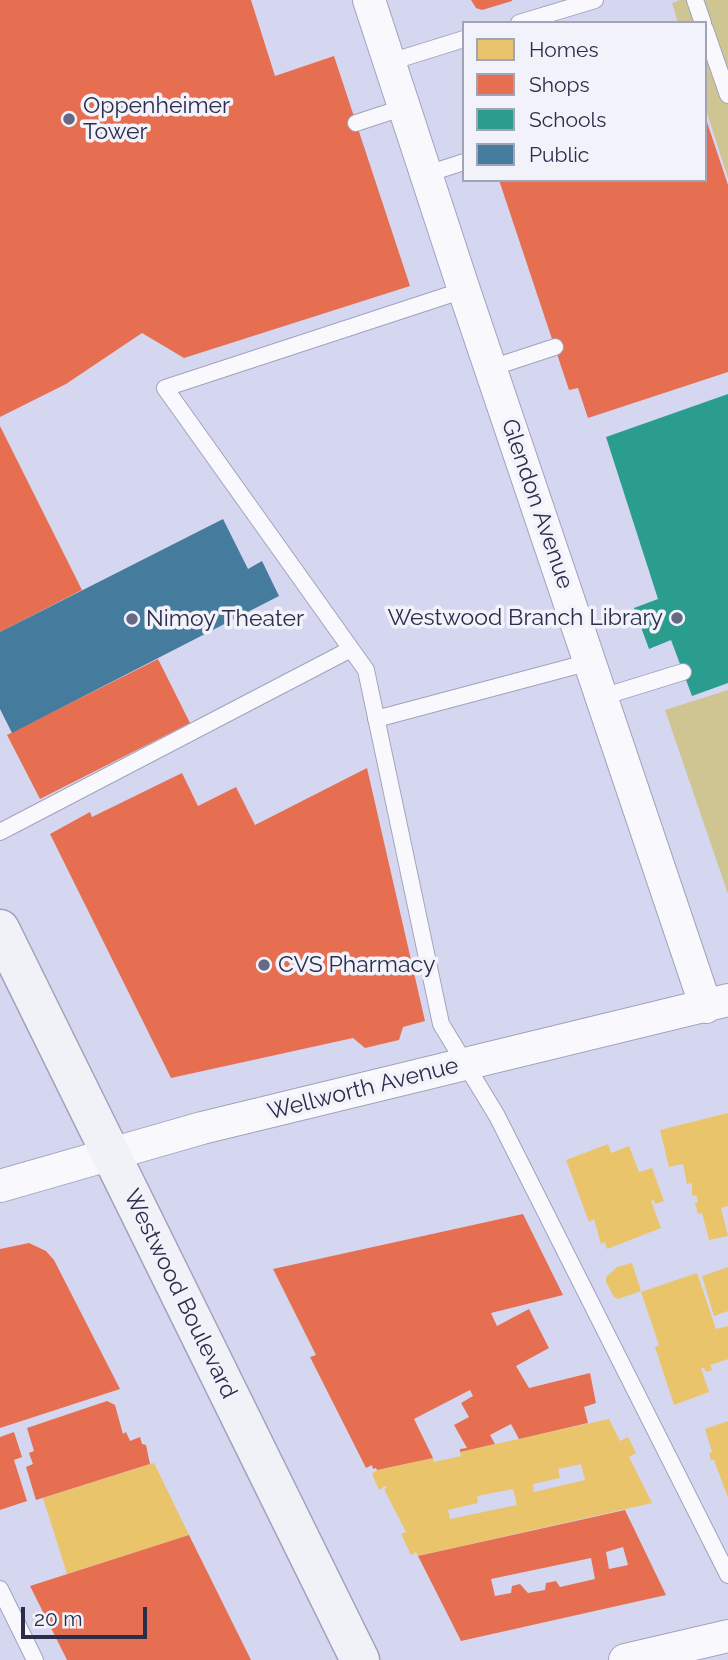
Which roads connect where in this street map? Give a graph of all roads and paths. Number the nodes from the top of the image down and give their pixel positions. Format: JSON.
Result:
{"nodes":[{"id":1,"x":369,"y":0,"type":"edge"},
{"id":2,"x":595,"y":0,"type":"edge"},
{"id":3,"x":695,"y":0,"type":"edge"},
{"id":4,"x":526,"y":21,"type":"edge"},
{"id":5,"x":702,"y":21,"type":"edge"},
{"id":6,"x":707,"y":35,"type":"edge"},
{"id":7,"x":462,"y":40,"type":"edge"},
{"id":8,"x":390,"y":62,"type":"junction"},
{"id":9,"x":728,"y":95,"type":"edge"},
{"id":10,"x":405,"y":107,"type":"junction"},
{"id":11,"x":356,"y":123,"type":"dead end"},
{"id":12,"x":462,"y":163,"type":"edge"},
{"id":13,"x":427,"y":174,"type":"junction"},
{"id":14,"x":464,"y":290,"type":"junction"},
{"id":15,"x":555,"y":347,"type":"dead end"},
{"id":16,"x":491,"y":368,"type":"junction"},
{"id":17,"x":351,"y":649,"type":"junction"},
{"id":18,"x":590,"y":662,"type":"junction"},
{"id":19,"x":683,"y":672,"type":"dead end"},
{"id":20,"x":602,"y":697,"type":"junction"},
{"id":21,"x":376,"y":719,"type":"junction"},
{"id":22,"x":0,"y":832,"type":"edge"},
{"id":23,"x":0,"y":929,"type":"edge"},
{"id":24,"x":717,"y":1004,"type":"edge"},
{"id":25,"x":466,"y":1064,"type":"junction"},
{"id":26,"x":111,"y":1154,"type":"junction"},
{"id":27,"x":0,"y":1186,"type":"edge"},
{"id":28,"x":728,"y":1575,"type":"edge"},
{"id":29,"x":0,"y":1589,"type":"edge"},
{"id":30,"x":728,"y":1636,"type":"edge"},
{"id":31,"x":35,"y":1660,"type":"edge"},
{"id":32,"x":360,"y":1660,"type":"edge"},
{"id":33,"x":625,"y":1660,"type":"edge"}],
"edges":[{"from":1,"to":8,"type":"street","name":"Glendon Avenue"},
{"from":2,"to":4,"type":"lane"},
{"from":3,"to":5,"type":"lane"},
{"from":6,"to":9,"type":"lane"},
{"from":7,"to":8,"type":"lane"},
{"from":8,"to":10,"type":"street","name":"Glendon Avenue"},
{"from":10,"to":11,"type":"lane"},
{"from":10,"to":13,"type":"street","name":"Glendon Avenue"},
{"from":12,"to":13,"type":"lane"},
{"from":13,"to":14,"type":"street","name":"Glendon Avenue"},
{"from":14,"to":16,"type":"street","name":"Glendon Avenue"},
{"from":14,"to":17,"type":"lane"},
{"from":15,"to":16,"type":"lane"},
{"from":16,"to":18,"type":"street","name":"Glendon Avenue"},
{"from":17,"to":21,"type":"lane"},
{"from":17,"to":22,"type":"lane"},
{"from":18,"to":20,"type":"street","name":"Glendon Avenue"},
{"from":18,"to":21,"type":"lane"},
{"from":19,"to":20,"type":"lane"},
{"from":20,"to":24,"type":"street","name":"Glendon Avenue"},
{"from":21,"to":25,"type":"lane"},
{"from":23,"to":26,"type":"main road","name":"Westwood Boulevard"},
{"from":24,"to":25,"type":"street","name":"Wellworth Avenue"},
{"from":25,"to":26,"type":"street","name":"Wellworth Avenue"},
{"from":25,"to":28,"type":"lane"},
{"from":26,"to":27,"type":"street","name":"Wellworth Avenue"},
{"from":26,"to":32,"type":"main road","name":"Westwood Boulevard"},
{"from":29,"to":31,"type":"lane"},
{"from":30,"to":33,"type":"street"}]}
